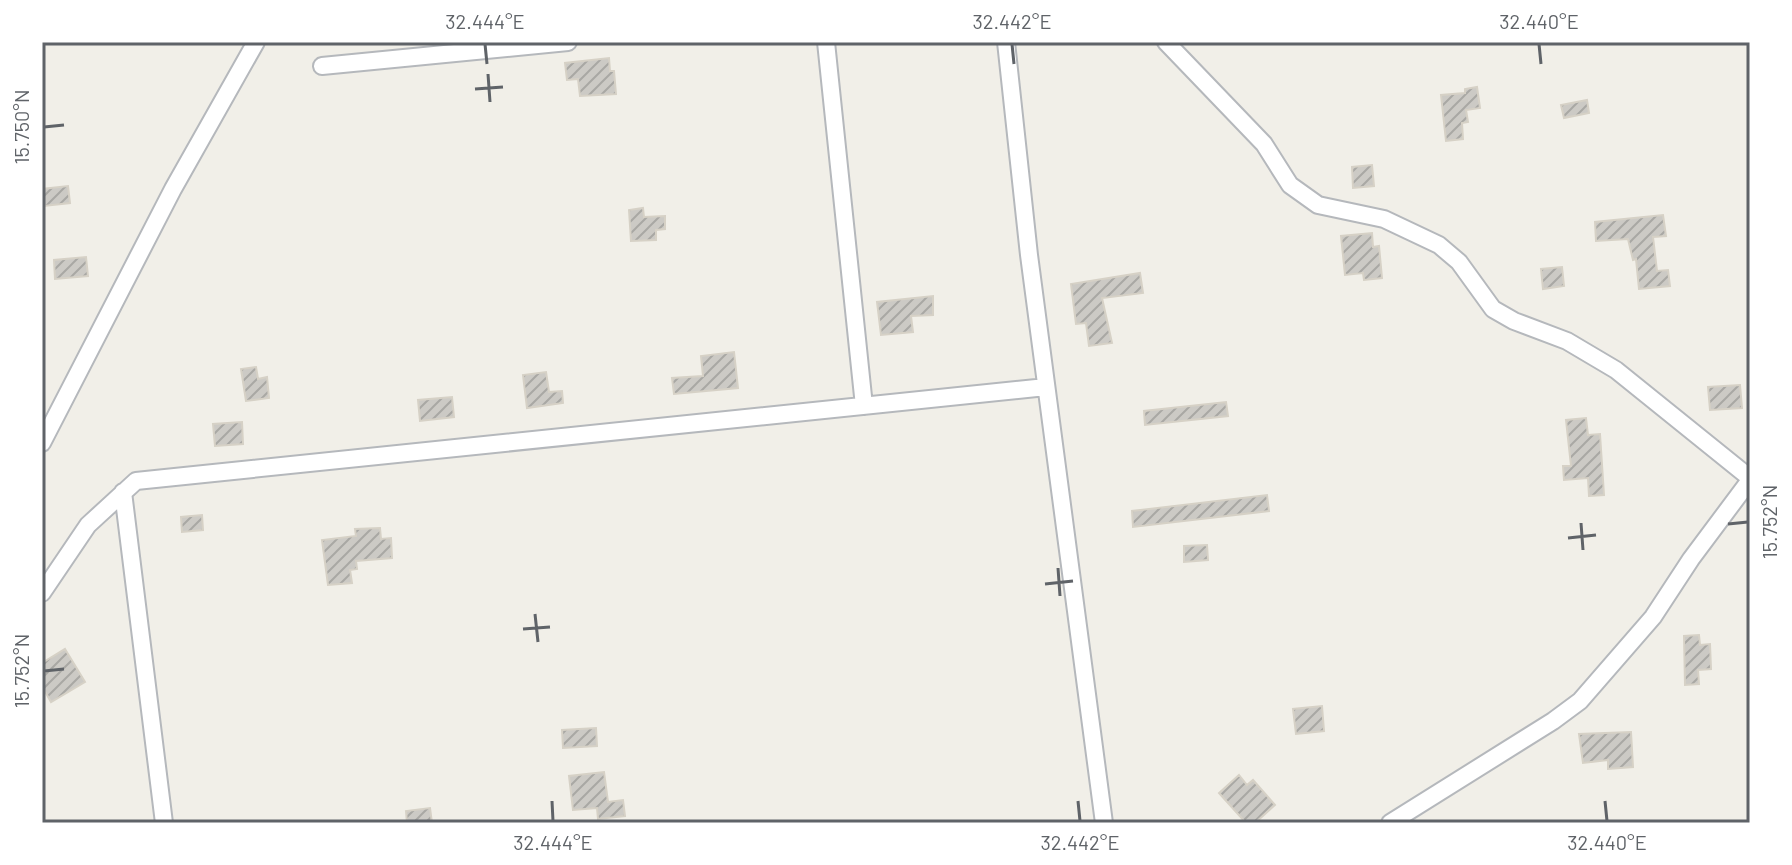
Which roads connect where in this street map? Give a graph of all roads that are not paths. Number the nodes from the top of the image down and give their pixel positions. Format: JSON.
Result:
{"nodes":[{"id":1,"x":256,"y":42,"type":"edge"},
{"id":2,"x":568,"y":42,"type":"edge"},
{"id":3,"x":826,"y":42,"type":"edge"},
{"id":4,"x":1006,"y":42,"type":"edge"},
{"id":5,"x":1166,"y":42,"type":"edge"},
{"id":6,"x":322,"y":66,"type":"dead end"},
{"id":7,"x":1046,"y":387,"type":"junction"},
{"id":8,"x":864,"y":406,"type":"junction"},
{"id":9,"x":42,"y":443,"type":"edge"},
{"id":10,"x":1750,"y":479,"type":"edge"},
{"id":11,"x":123,"y":492,"type":"junction"},
{"id":12,"x":42,"y":593,"type":"edge"},
{"id":13,"x":164,"y":823,"type":"edge"},
{"id":14,"x":1104,"y":823,"type":"edge"},
{"id":15,"x":1390,"y":823,"type":"edge"}],
"edges":[{"from":1,"to":9,"type":"street"},
{"from":2,"to":6,"type":"street"},
{"from":3,"to":8,"type":"street"},
{"from":4,"to":7,"type":"street"},
{"from":5,"to":10,"type":"street"},
{"from":7,"to":8,"type":"street"},
{"from":7,"to":14,"type":"street"},
{"from":8,"to":11,"type":"street"},
{"from":10,"to":15,"type":"street"},
{"from":11,"to":12,"type":"street"},
{"from":11,"to":13,"type":"street"}]}
